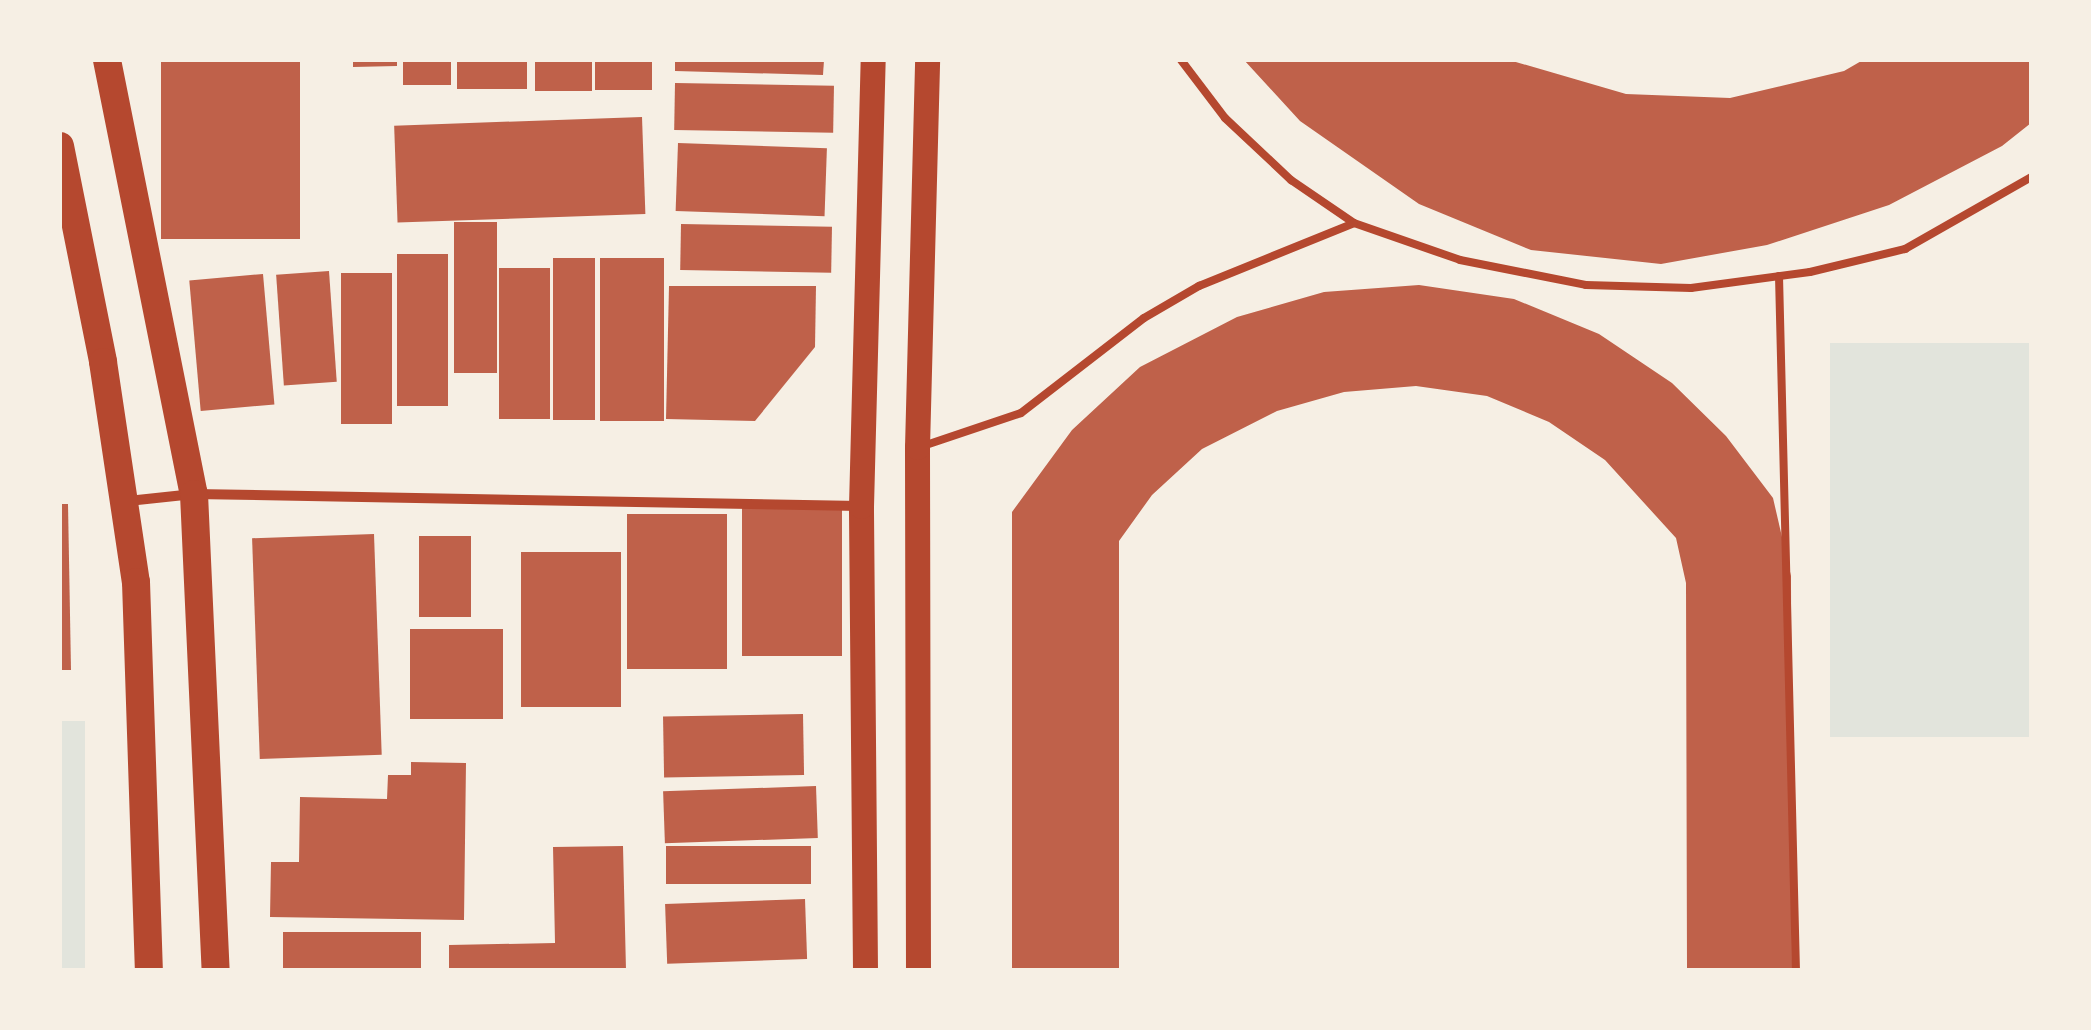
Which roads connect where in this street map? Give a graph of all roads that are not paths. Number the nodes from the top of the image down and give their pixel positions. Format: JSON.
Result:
{"nodes":[{"id":1,"x":107,"y":60,"type":"edge"},
{"id":2,"x":873,"y":60,"type":"edge"},
{"id":3,"x":927,"y":60,"type":"edge"},
{"id":4,"x":1181,"y":60,"type":"edge"},
{"id":5,"x":60,"y":146,"type":"edge"},
{"id":6,"x":2031,"y":177,"type":"edge"},
{"id":7,"x":1354,"y":223,"type":"junction"},
{"id":8,"x":1779,"y":276,"type":"junction"},
{"id":9,"x":916,"y":447,"type":"junction"},
{"id":10,"x":194,"y":494,"type":"junction"},
{"id":11,"x":124,"y":502,"type":"junction"},
{"id":12,"x":862,"y":506,"type":"junction"},
{"id":13,"x":149,"y":970,"type":"edge"},
{"id":14,"x":216,"y":970,"type":"edge"},
{"id":15,"x":865,"y":970,"type":"edge"},
{"id":16,"x":918,"y":970,"type":"edge"},
{"id":17,"x":1796,"y":970,"type":"edge"}],
"edges":[{"from":1,"to":10,"type":"highway"},
{"from":2,"to":12,"type":"main road"},
{"from":3,"to":9,"type":"main road"},
{"from":4,"to":7,"type":"lane"},
{"from":5,"to":11,"type":"highway"},
{"from":6,"to":8,"type":"lane"},
{"from":7,"to":8,"type":"lane"},
{"from":7,"to":9,"type":"lane"},
{"from":8,"to":17,"type":"lane"},
{"from":9,"to":16,"type":"main road"},
{"from":10,"to":11,"type":"street"},
{"from":10,"to":12,"type":"street"},
{"from":10,"to":14,"type":"highway"},
{"from":11,"to":13,"type":"highway"},
{"from":12,"to":15,"type":"main road"}]}
